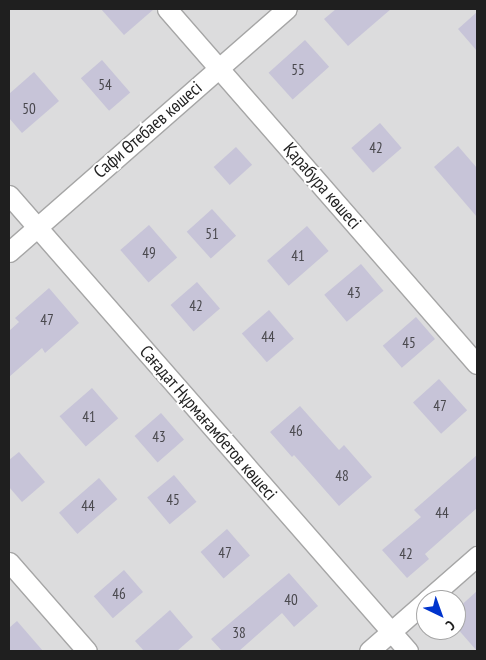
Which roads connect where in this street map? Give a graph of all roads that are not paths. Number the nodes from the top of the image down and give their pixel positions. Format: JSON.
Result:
{"nodes":[{"id":1,"x":167,"y":9,"type":"edge"},
{"id":2,"x":287,"y":9,"type":"edge"},
{"id":3,"x":219,"y":68,"type":"junction"},
{"id":4,"x":9,"y":194,"type":"edge"},
{"id":5,"x":37,"y":227,"type":"junction"},
{"id":6,"x":9,"y":252,"type":"edge"},
{"id":7,"x":477,"y":364,"type":"edge"},
{"id":8,"x":477,"y":556,"type":"edge"},
{"id":9,"x":9,"y":562,"type":"edge"},
{"id":10,"x":439,"y":590,"type":"edge"},
{"id":11,"x":416,"y":610,"type":"edge"},
{"id":12,"x":391,"y":632,"type":"junction"},
{"id":13,"x":87,"y":651,"type":"edge"},
{"id":14,"x":369,"y":651,"type":"edge"},
{"id":15,"x":408,"y":651,"type":"edge"}],
"edges":[{"from":1,"to":3,"type":"street","name":"Қарабура көшесі"},
{"from":2,"to":3,"type":"street","name":"Сафи Өтебаев көшесі"},
{"from":3,"to":5,"type":"street","name":"Сафи Өтебаев көшесі"},
{"from":3,"to":7,"type":"street","name":"Қарабура көшесі"},
{"from":4,"to":5,"type":"street","name":"Сағадат Нұрмағамбетов көшесі"},
{"from":5,"to":6,"type":"street","name":"Сафи Өтебаев көшесі"},
{"from":5,"to":12,"type":"street","name":"Сағадат Нұрмағамбетов көшесі"},
{"from":8,"to":10,"type":"street"},
{"from":9,"to":13,"type":"street"},
{"from":11,"to":12,"type":"street"},
{"from":12,"to":14,"type":"street"},
{"from":12,"to":15,"type":"street","name":"Сағадат Нұрмағамбетов көшесі"}]}
